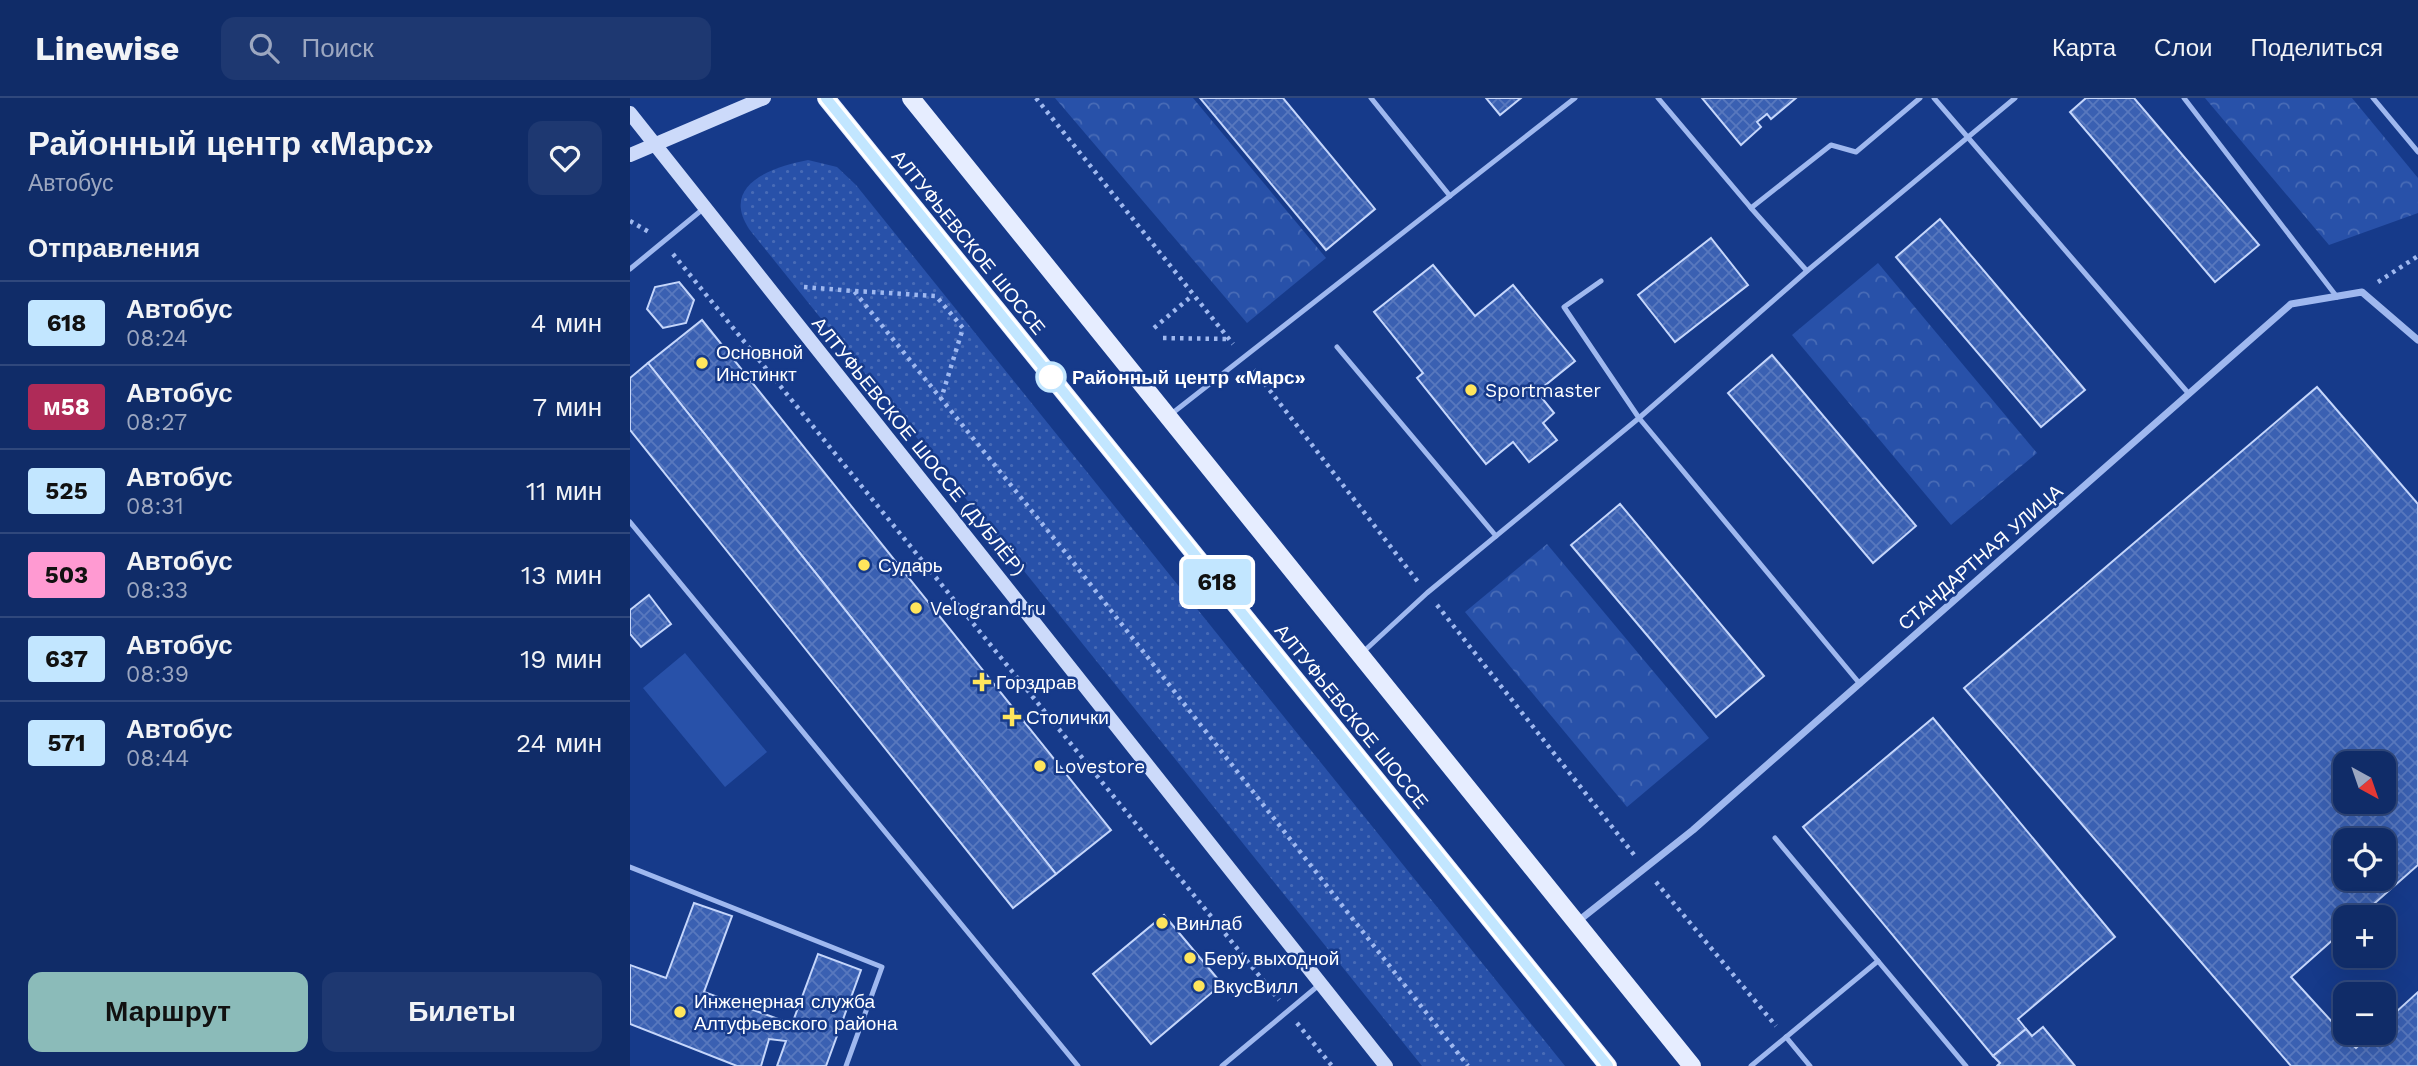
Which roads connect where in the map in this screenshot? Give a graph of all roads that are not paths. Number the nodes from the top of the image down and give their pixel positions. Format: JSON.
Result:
{"nodes":[{"id":1,"x":764,"y":98,"type":"edge"},
{"id":2,"x":826,"y":98,"type":"edge"},
{"id":3,"x":911,"y":98,"type":"edge"},
{"id":4,"x":1371,"y":98,"type":"edge"},
{"id":5,"x":1575,"y":98,"type":"edge"},
{"id":6,"x":1658,"y":98,"type":"edge"},
{"id":7,"x":1920,"y":98,"type":"edge"},
{"id":8,"x":1934,"y":98,"type":"edge"},
{"id":9,"x":2015,"y":98,"type":"edge"},
{"id":10,"x":2184,"y":98,"type":"edge"},
{"id":11,"x":2373,"y":98,"type":"edge"},
{"id":12,"x":630,"y":113,"type":"edge"},
{"id":13,"x":1968,"y":138,"type":"junction"},
{"id":14,"x":655,"y":144,"type":"junction"},
{"id":15,"x":2418,"y":152,"type":"edge"},
{"id":16,"x":630,"y":155,"type":"edge"},
{"id":17,"x":1450,"y":196,"type":"junction"},
{"id":18,"x":705,"y":208,"type":"junction"},
{"id":19,"x":1751,"y":208,"type":"junction"},
{"id":20,"x":630,"y":269,"type":"edge"},
{"id":21,"x":1807,"y":271,"type":"junction"},
{"id":22,"x":1601,"y":281,"type":"dead end"},
{"id":23,"x":2337,"y":297,"type":"junction"},
{"id":24,"x":2418,"y":340,"type":"edge"},
{"id":25,"x":1337,"y":347,"type":"dead end"},
{"id":26,"x":2189,"y":394,"type":"junction"},
{"id":27,"x":1168,"y":417,"type":"junction"},
{"id":28,"x":1639,"y":418,"type":"junction"},
{"id":29,"x":630,"y":522,"type":"edge"},
{"id":30,"x":1496,"y":536,"type":"junction"},
{"id":31,"x":1360,"y":655,"type":"junction"},
{"id":32,"x":1860,"y":684,"type":"junction"},
{"id":33,"x":1775,"y":838,"type":"dead end"},
{"id":34,"x":630,"y":867,"type":"edge"},
{"id":35,"x":1576,"y":922,"type":"junction"},
{"id":36,"x":1878,"y":961,"type":"junction"},
{"id":37,"x":1320,"y":984,"type":"junction"},
{"id":38,"x":1786,"y":1037,"type":"junction"},
{"id":39,"x":846,"y":1066,"type":"edge"},
{"id":40,"x":1078,"y":1066,"type":"edge"},
{"id":41,"x":1222,"y":1066,"type":"edge"},
{"id":42,"x":1386,"y":1066,"type":"edge"},
{"id":43,"x":1608,"y":1066,"type":"edge"},
{"id":44,"x":1692,"y":1066,"type":"edge"},
{"id":45,"x":1751,"y":1066,"type":"edge"},
{"id":46,"x":1810,"y":1066,"type":"edge"},
{"id":47,"x":1966,"y":1066,"type":"edge"}],
"edges":[{"from":1,"to":14,"type":"main road"},
{"from":2,"to":43,"type":"main road","name":"АЛТУФЬЕВСКОЕ ШОССЕ"},
{"from":3,"to":27,"type":"main road"},
{"from":4,"to":17,"type":"lane"},
{"from":5,"to":17,"type":"lane"},
{"from":6,"to":19,"type":"lane"},
{"from":7,"to":19,"type":"lane"},
{"from":8,"to":13,"type":"lane"},
{"from":9,"to":13,"type":"lane"},
{"from":10,"to":23,"type":"lane"},
{"from":11,"to":15,"type":"lane"},
{"from":12,"to":14,"type":"main road","name":"АЛТУФЬЕВСКОЕ ШОССЕ (ДУБЛЁР)"},
{"from":13,"to":21,"type":"lane"},
{"from":13,"to":26,"type":"lane"},
{"from":14,"to":16,"type":"main road"},
{"from":14,"to":18,"type":"main road","name":"АЛТУФЬЕВСКОЕ ШОССЕ (ДУБЛЁР)"},
{"from":17,"to":27,"type":"lane"},
{"from":18,"to":20,"type":"lane"},
{"from":18,"to":37,"type":"main road","name":"АЛТУФЬЕВСКОЕ ШОССЕ (ДУБЛЁР)"},
{"from":19,"to":21,"type":"lane"},
{"from":21,"to":28,"type":"lane"},
{"from":22,"to":28,"type":"lane"},
{"from":23,"to":24,"type":"street","name":"СТАНДАРТНАЯ УЛИЦА"},
{"from":23,"to":26,"type":"street","name":"СТАНДАРТНАЯ УЛИЦА"},
{"from":25,"to":30,"type":"lane"},
{"from":26,"to":32,"type":"street","name":"СТАНДАРТНАЯ УЛИЦА"},
{"from":27,"to":31,"type":"main road"},
{"from":28,"to":30,"type":"lane"},
{"from":28,"to":32,"type":"lane"},
{"from":29,"to":40,"type":"lane"},
{"from":30,"to":31,"type":"lane"},
{"from":31,"to":35,"type":"main road"},
{"from":32,"to":35,"type":"street","name":"СТАНДАРТНАЯ УЛИЦА"},
{"from":33,"to":36,"type":"lane"},
{"from":34,"to":39,"type":"lane"},
{"from":35,"to":44,"type":"main road"},
{"from":36,"to":38,"type":"lane"},
{"from":36,"to":47,"type":"lane"},
{"from":37,"to":41,"type":"lane"},
{"from":37,"to":42,"type":"main road","name":"АЛТУФЬЕВСКОЕ ШОССЕ (ДУБЛЁР)"},
{"from":38,"to":45,"type":"lane"},
{"from":38,"to":46,"type":"lane"}]}
